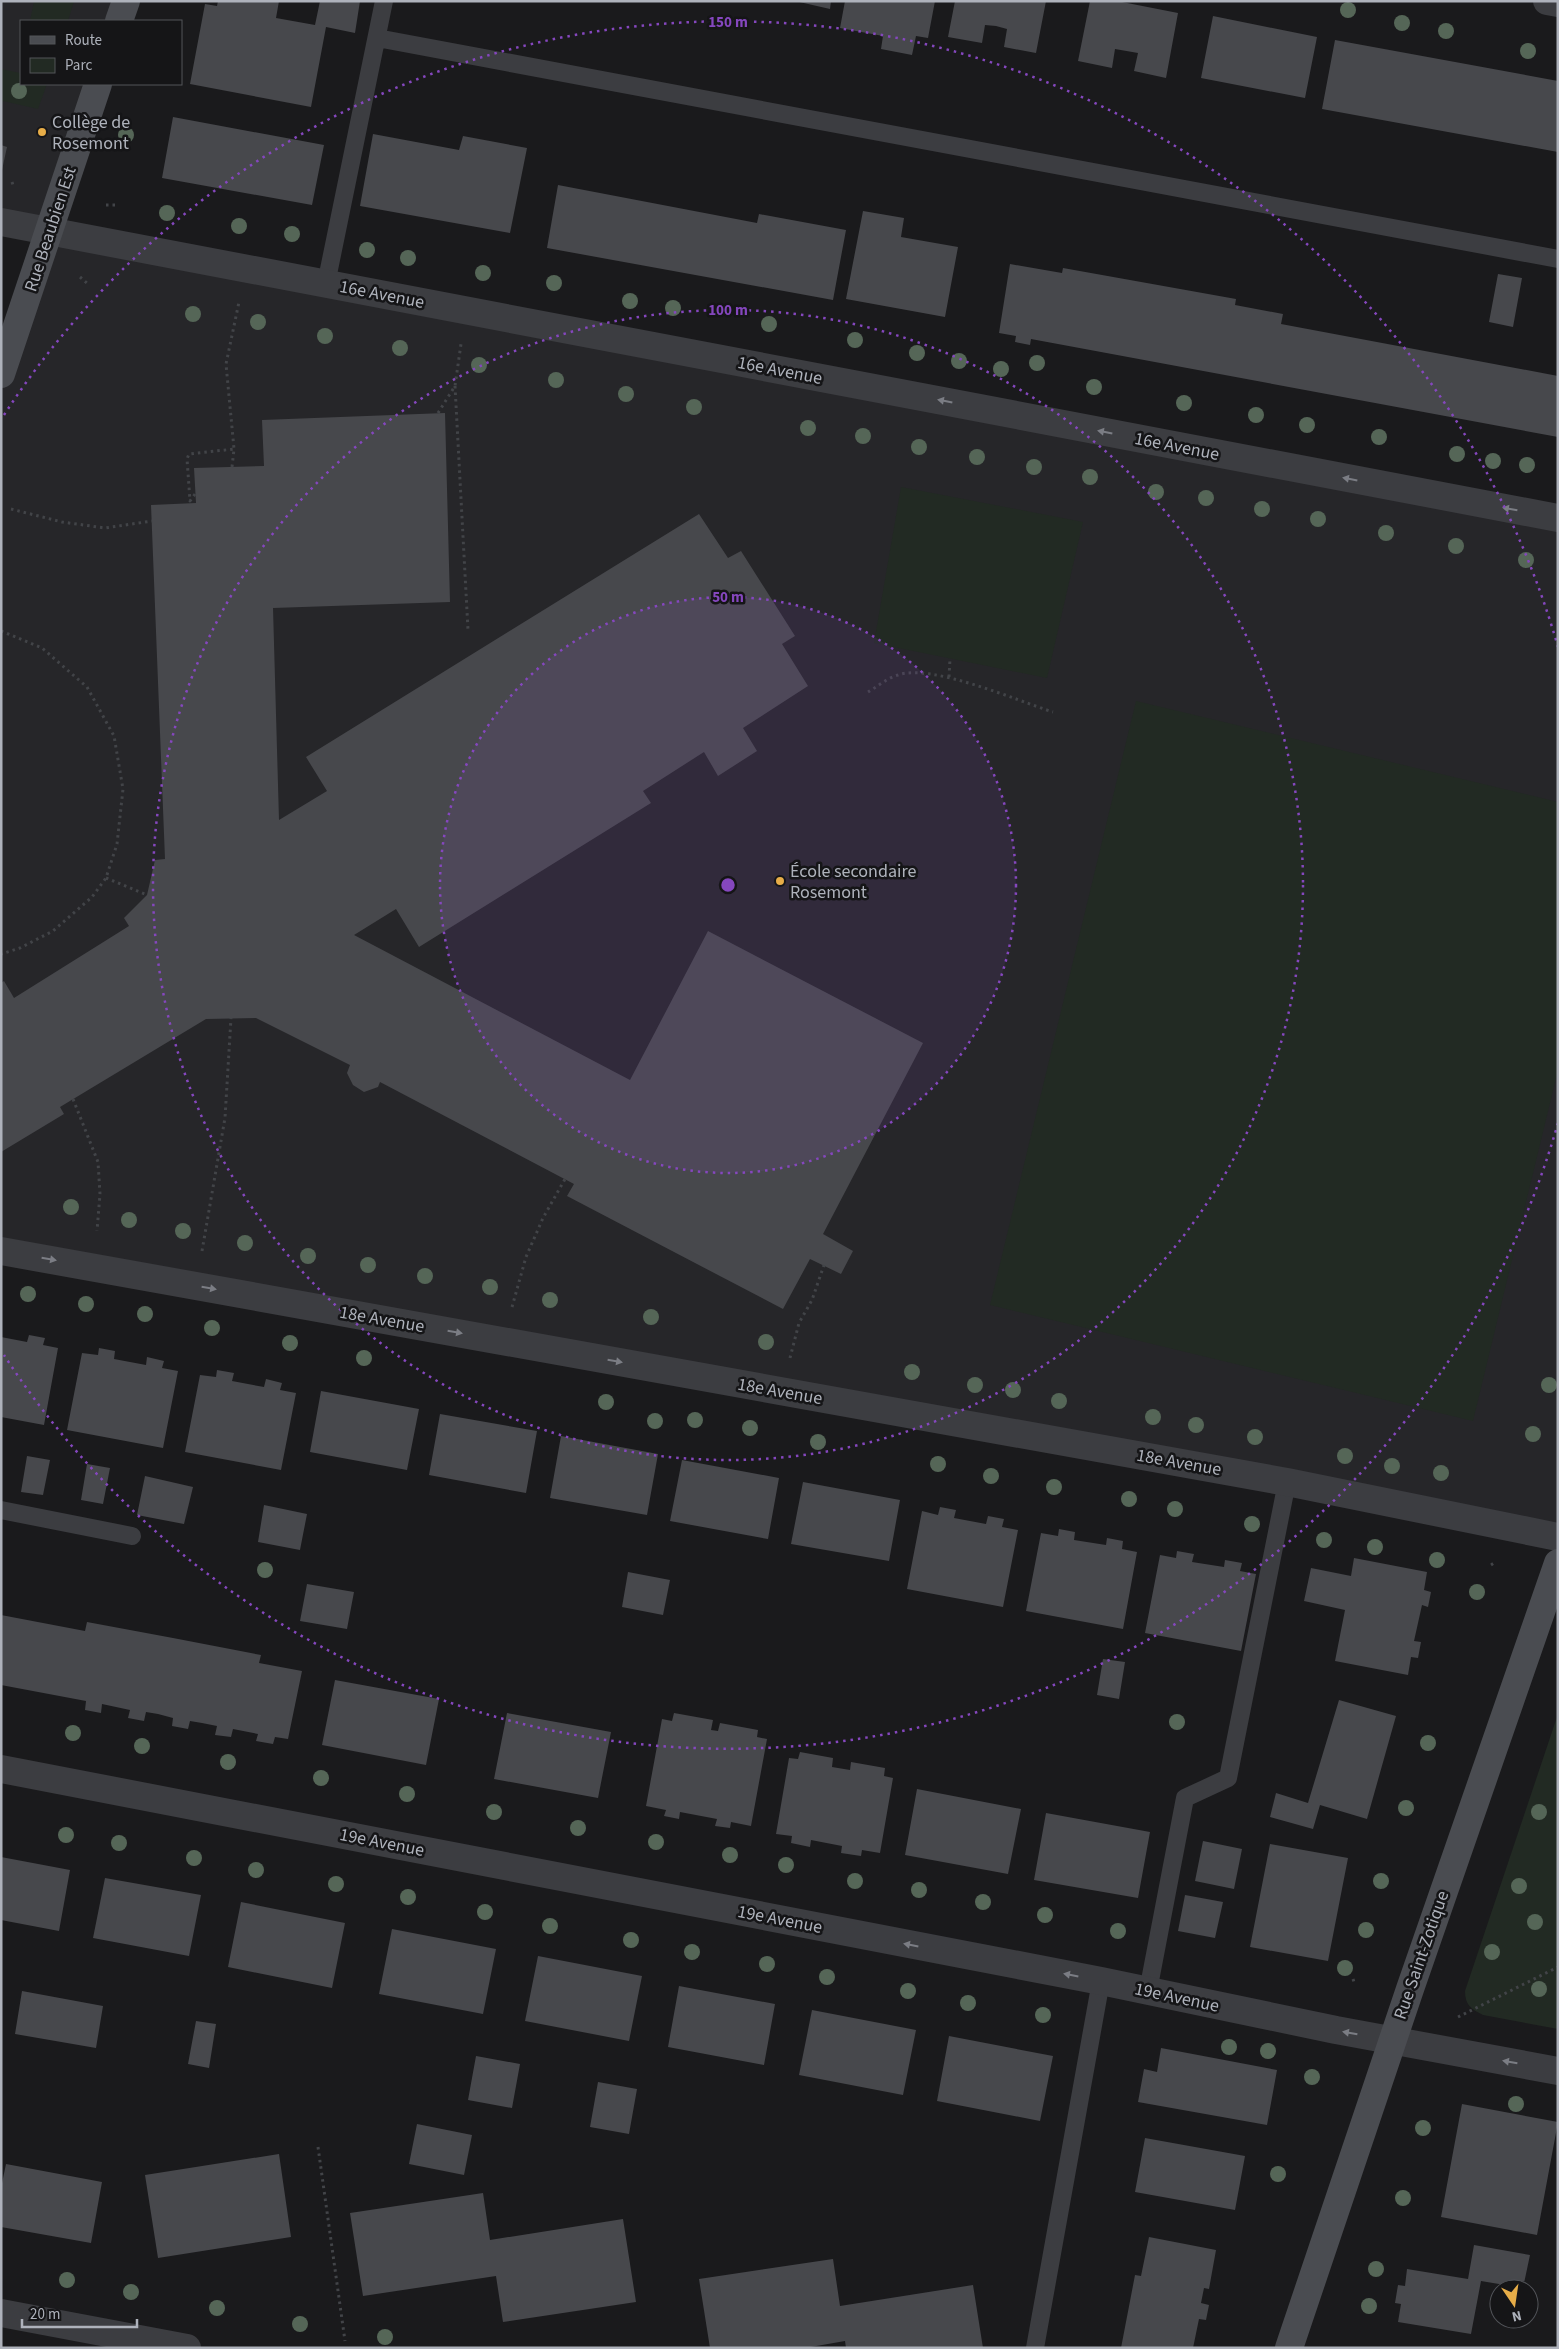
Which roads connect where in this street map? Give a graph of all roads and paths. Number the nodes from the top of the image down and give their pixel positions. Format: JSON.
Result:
{"nodes":[{"id":1,"x":126,"y":1,"type":"edge"},
{"id":2,"x":384,"y":1,"type":"edge"},
{"id":3,"x":1547,"y":1,"type":"edge"},
{"id":4,"x":1558,"y":3,"type":"edge"},
{"id":5,"x":119,"y":20,"type":"edge"},
{"id":6,"x":377,"y":38,"type":"junction"},
{"id":7,"x":98,"y":85,"type":"edge"},
{"id":8,"x":1,"y":222,"type":"edge"},
{"id":9,"x":48,"y":230,"type":"junction"},
{"id":10,"x":1558,"y":259,"type":"edge"},
{"id":11,"x":80,"y":277,"type":"dead end"},
{"id":12,"x":88,"y":284,"type":"dead end"},
{"id":13,"x":326,"y":284,"type":"junction"},
{"id":14,"x":239,"y":301,"type":"dead end"},
{"id":15,"x":461,"y":342,"type":"dead end"},
{"id":16,"x":1,"y":374,"type":"edge"},
{"id":17,"x":455,"y":386,"type":"junction"},
{"id":18,"x":438,"y":413,"type":"dead end"},
{"id":19,"x":234,"y":449,"type":"junction"},
{"id":20,"x":232,"y":467,"type":"dead end"},
{"id":21,"x":195,"y":494,"type":"dead end"},
{"id":22,"x":11,"y":508,"type":"dead end"},
{"id":23,"x":1558,"y":518,"type":"edge"},
{"id":24,"x":152,"y":521,"type":"dead end"},
{"id":25,"x":468,"y":630,"type":"dead end"},
{"id":26,"x":1,"y":632,"type":"edge"},
{"id":27,"x":950,"y":659,"type":"dead end"},
{"id":28,"x":949,"y":677,"type":"junction"},
{"id":29,"x":868,"y":692,"type":"dead end"},
{"id":30,"x":1053,"y":712,"type":"dead end"},
{"id":31,"x":106,"y":878,"type":"junction"},
{"id":32,"x":147,"y":895,"type":"dead end"},
{"id":33,"x":1,"y":954,"type":"edge"},
{"id":34,"x":231,"y":1018,"type":"dead end"},
{"id":35,"x":73,"y":1099,"type":"dead end"},
{"id":36,"x":565,"y":1179,"type":"dead end"},
{"id":37,"x":97,"y":1231,"type":"dead end"},
{"id":38,"x":1,"y":1251,"type":"edge"},
{"id":39,"x":202,"y":1251,"type":"dead end"},
{"id":40,"x":824,"y":1265,"type":"dead end"},
{"id":41,"x":511,"y":1309,"type":"dead end"},
{"id":42,"x":789,"y":1361,"type":"dead end"},
{"id":43,"x":1287,"y":1482,"type":"junction"},
{"id":44,"x":1,"y":1510,"type":"edge"},
{"id":45,"x":132,"y":1536,"type":"dead end"},
{"id":46,"x":1558,"y":1537,"type":"edge"},
{"id":47,"x":1558,"y":1563,"type":"edge"},
{"id":48,"x":1,"y":1769,"type":"edge"},
{"id":49,"x":1558,"y":1967,"type":"edge"},
{"id":50,"x":1101,"y":1981,"type":"junction"},
{"id":51,"x":1148,"y":1991,"type":"junction"},
{"id":52,"x":1462,"y":2016,"type":"dead end"},
{"id":53,"x":1392,"y":2040,"type":"junction"},
{"id":54,"x":1558,"y":2071,"type":"edge"},
{"id":55,"x":318,"y":2147,"type":"dead end"},
{"id":56,"x":1,"y":2313,"type":"edge"},
{"id":57,"x":345,"y":2341,"type":"dead end"},
{"id":58,"x":187,"y":2348,"type":"edge"},
{"id":59,"x":1035,"y":2348,"type":"edge"},
{"id":60,"x":1289,"y":2348,"type":"edge"}],
"edges":[{"from":1,"to":5,"type":"street"},
{"from":2,"to":6,"type":"lane"},
{"from":3,"to":4,"type":"street"},
{"from":6,"to":10,"type":"lane"},
{"from":6,"to":13,"type":"lane"},
{"from":7,"to":9,"type":"street","name":"Rue Beaubien Est"},
{"from":8,"to":9,"type":"street","name":"16e Avenue"},
{"from":9,"to":13,"type":"street","name":"16e Avenue"},
{"from":9,"to":16,"type":"street","name":"Rue Beaubien Est"},
{"from":11,"to":12,"type":"path"},
{"from":23,"to":13,"type":"street","name":"16e Avenue","one_way":true},
{"from":14,"to":19,"type":"path"},
{"from":15,"to":17,"type":"path"},
{"from":17,"to":18,"type":"path"},
{"from":17,"to":25,"type":"path"},
{"from":19,"to":20,"type":"path"},
{"from":19,"to":21,"type":"path"},
{"from":22,"to":24,"type":"path"},
{"from":26,"to":31,"type":"path"},
{"from":27,"to":28,"type":"path"},
{"from":28,"to":29,"type":"path"},
{"from":28,"to":30,"type":"path"},
{"from":31,"to":32,"type":"path"},
{"from":31,"to":33,"type":"path"},
{"from":34,"to":39,"type":"path"},
{"from":35,"to":37,"type":"path"},
{"from":36,"to":41,"type":"path"},
{"from":38,"to":43,"type":"street","name":"18e Avenue","one_way":true},
{"from":40,"to":42,"type":"path"},
{"from":43,"to":46,"type":"street","name":"18e Avenue"},
{"from":43,"to":51,"type":"lane"},
{"from":44,"to":45,"type":"lane"},
{"from":47,"to":53,"type":"street","name":"Rue Saint-Zotique"},
{"from":50,"to":48,"type":"street","name":"19e Avenue","one_way":true},
{"from":49,"to":52,"type":"path"},
{"from":50,"to":51,"type":"street","name":"19e Avenue"},
{"from":50,"to":59,"type":"lane"},
{"from":53,"to":51,"type":"street","name":"19e Avenue","one_way":true},
{"from":54,"to":53,"type":"street","name":"19e Avenue","one_way":true},
{"from":53,"to":60,"type":"street","name":"Rue Saint-Zotique"},
{"from":55,"to":57,"type":"path"},
{"from":56,"to":58,"type":"street"}]}
